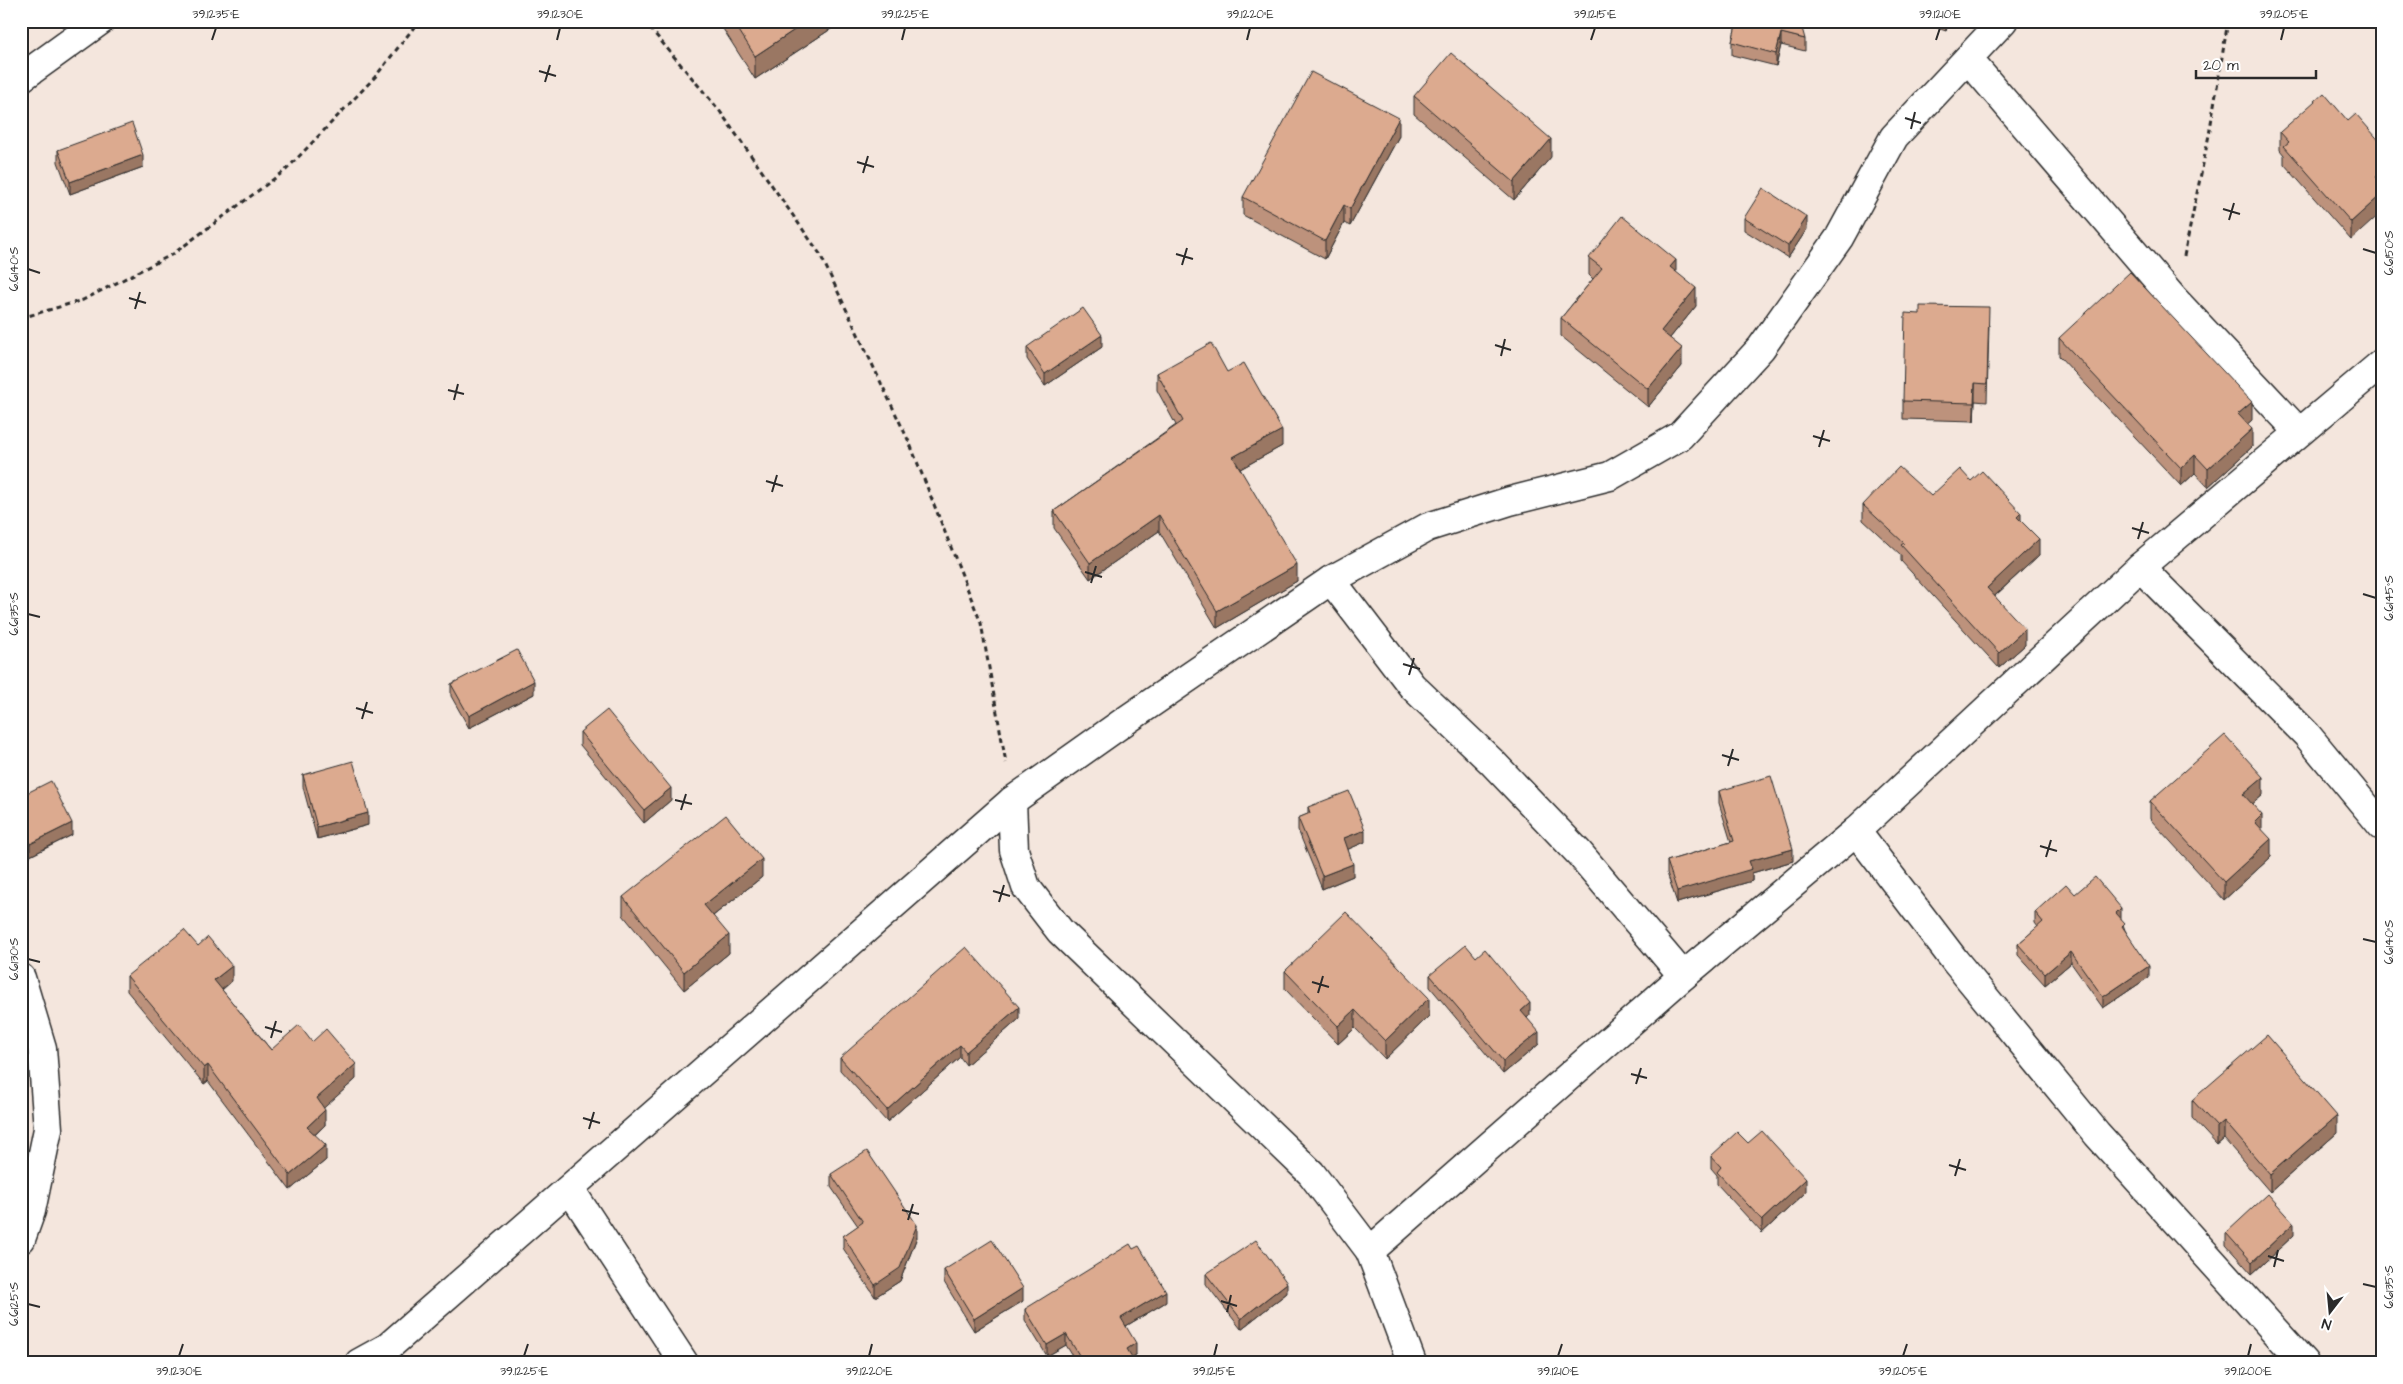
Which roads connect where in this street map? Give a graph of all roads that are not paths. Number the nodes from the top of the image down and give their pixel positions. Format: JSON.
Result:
{"nodes":[{"id":1,"x":100,"y":21,"type":"edge"},
{"id":2,"x":2003,"y":21,"type":"edge"},
{"id":3,"x":1968,"y":59,"type":"junction"},
{"id":4,"x":21,"y":78,"type":"edge"},
{"id":5,"x":2382,"y":363,"type":"edge"},
{"id":6,"x":2299,"y":432,"type":"junction"},
{"id":7,"x":2140,"y":567,"type":"junction"},
{"id":8,"x":1331,"y":580,"type":"junction"},
{"id":9,"x":1012,"y":801,"type":"junction"},
{"id":10,"x":2382,"y":826,"type":"edge"},
{"id":11,"x":1856,"y":831,"type":"junction"},
{"id":12,"x":1683,"y":976,"type":"junction"},
{"id":13,"x":21,"y":978,"type":"edge"},
{"id":14,"x":570,"y":1189,"type":"junction"},
{"id":15,"x":26,"y":1210,"type":"edge"},
{"id":16,"x":21,"y":1239,"type":"edge"},
{"id":17,"x":1370,"y":1251,"type":"junction"},
{"id":18,"x":359,"y":1363,"type":"edge"},
{"id":19,"x":684,"y":1363,"type":"edge"},
{"id":20,"x":1412,"y":1363,"type":"edge"},
{"id":21,"x":2304,"y":1363,"type":"edge"}],
"edges":[{"from":1,"to":4,"type":"street"},
{"from":2,"to":3,"type":"street"},
{"from":3,"to":6,"type":"street"},
{"from":3,"to":8,"type":"street"},
{"from":5,"to":6,"type":"street"},
{"from":6,"to":7,"type":"street"},
{"from":7,"to":10,"type":"street"},
{"from":7,"to":11,"type":"street"},
{"from":8,"to":9,"type":"street"},
{"from":8,"to":12,"type":"street"},
{"from":9,"to":14,"type":"street"},
{"from":9,"to":17,"type":"street"},
{"from":11,"to":12,"type":"street"},
{"from":11,"to":21,"type":"street"},
{"from":12,"to":17,"type":"street"},
{"from":13,"to":15,"type":"street"},
{"from":14,"to":18,"type":"street"},
{"from":14,"to":19,"type":"street"},
{"from":15,"to":16,"type":"street"},
{"from":17,"to":20,"type":"street"}]}
